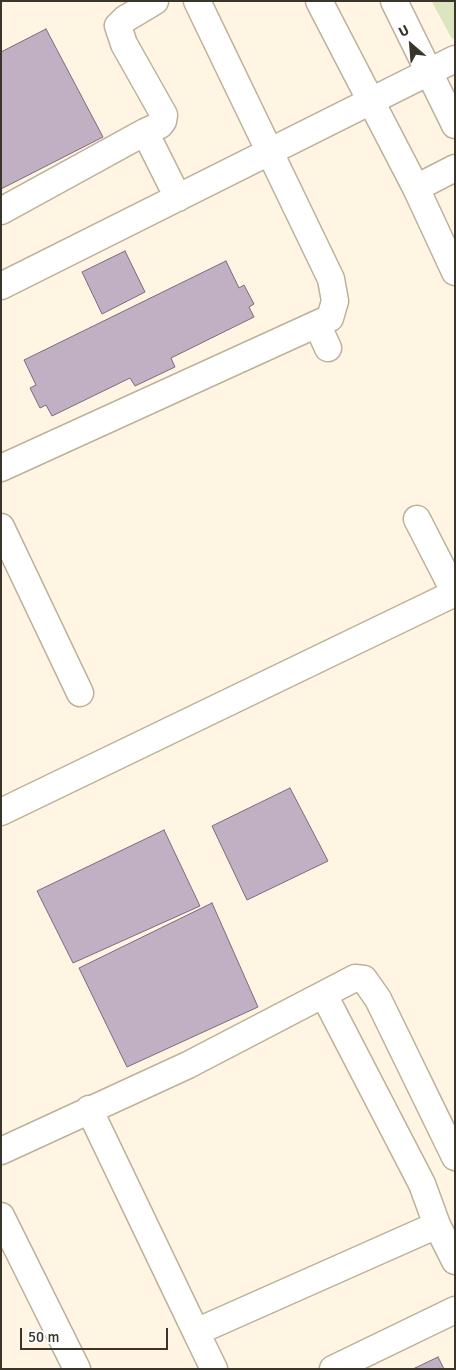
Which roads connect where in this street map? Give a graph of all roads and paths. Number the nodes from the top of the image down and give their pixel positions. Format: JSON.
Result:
{"nodes":[{"id":1,"x":155,"y":1,"type":"edge"},
{"id":2,"x":197,"y":1,"type":"edge"},
{"id":3,"x":319,"y":1,"type":"edge"},
{"id":4,"x":394,"y":1,"type":"edge"},
{"id":5,"x":455,"y":59,"type":"edge"},
{"id":6,"x":428,"y":71,"type":"junction"},
{"id":7,"x":369,"y":100,"type":"junction"},
{"id":8,"x":455,"y":124,"type":"edge"},
{"id":9,"x":145,"y":132,"type":"junction"},
{"id":10,"x":271,"y":151,"type":"junction"},
{"id":11,"x":455,"y":168,"type":"edge"},
{"id":12,"x":416,"y":188,"type":"junction"},
{"id":13,"x":178,"y":198,"type":"junction"},
{"id":14,"x":1,"y":211,"type":"edge"},
{"id":15,"x":455,"y":272,"type":"edge"},
{"id":16,"x":5,"y":277,"type":"edge"},
{"id":17,"x":317,"y":324,"type":"junction"},
{"id":18,"x":328,"y":348,"type":"dead end"},
{"id":19,"x":1,"y":468,"type":"edge"},
{"id":20,"x":417,"y":519,"type":"dead end"},
{"id":21,"x":1,"y":527,"type":"edge"},
{"id":22,"x":455,"y":593,"type":"edge"},
{"id":23,"x":80,"y":693,"type":"dead end"},
{"id":24,"x":1,"y":812,"type":"edge"},
{"id":25,"x":324,"y":995,"type":"junction"},
{"id":26,"x":89,"y":1109,"type":"junction"},
{"id":27,"x":1,"y":1151,"type":"edge"},
{"id":28,"x":455,"y":1157,"type":"edge"},
{"id":29,"x":1,"y":1216,"type":"edge"},
{"id":30,"x":437,"y":1225,"type":"junction"},
{"id":31,"x":455,"y":1261,"type":"edge"},
{"id":32,"x":455,"y":1310,"type":"edge"},
{"id":33,"x":196,"y":1332,"type":"junction"},
{"id":34,"x":77,"y":1369,"type":"edge"},
{"id":35,"x":214,"y":1369,"type":"edge"},
{"id":36,"x":333,"y":1369,"type":"edge"}],
"edges":[{"from":1,"to":9,"type":"lane"},
{"from":2,"to":10,"type":"lane"},
{"from":3,"to":7,"type":"lane"},
{"from":4,"to":6,"type":"lane"},
{"from":5,"to":6,"type":"lane"},
{"from":6,"to":7,"type":"lane"},
{"from":6,"to":8,"type":"lane"},
{"from":7,"to":10,"type":"lane"},
{"from":7,"to":12,"type":"lane"},
{"from":9,"to":13,"type":"lane"},
{"from":9,"to":14,"type":"lane"},
{"from":10,"to":13,"type":"lane"},
{"from":10,"to":17,"type":"lane"},
{"from":11,"to":12,"type":"lane"},
{"from":12,"to":15,"type":"lane"},
{"from":13,"to":16,"type":"lane"},
{"from":17,"to":18,"type":"lane"},
{"from":17,"to":19,"type":"lane"},
{"from":20,"to":22,"type":"lane"},
{"from":21,"to":23,"type":"lane"},
{"from":22,"to":24,"type":"lane"},
{"from":25,"to":26,"type":"lane"},
{"from":25,"to":28,"type":"lane"},
{"from":25,"to":30,"type":"lane"},
{"from":26,"to":27,"type":"lane"},
{"from":26,"to":33,"type":"lane"},
{"from":29,"to":34,"type":"lane"},
{"from":30,"to":31,"type":"lane"},
{"from":30,"to":33,"type":"lane"},
{"from":32,"to":36,"type":"lane"},
{"from":33,"to":35,"type":"lane"}]}
